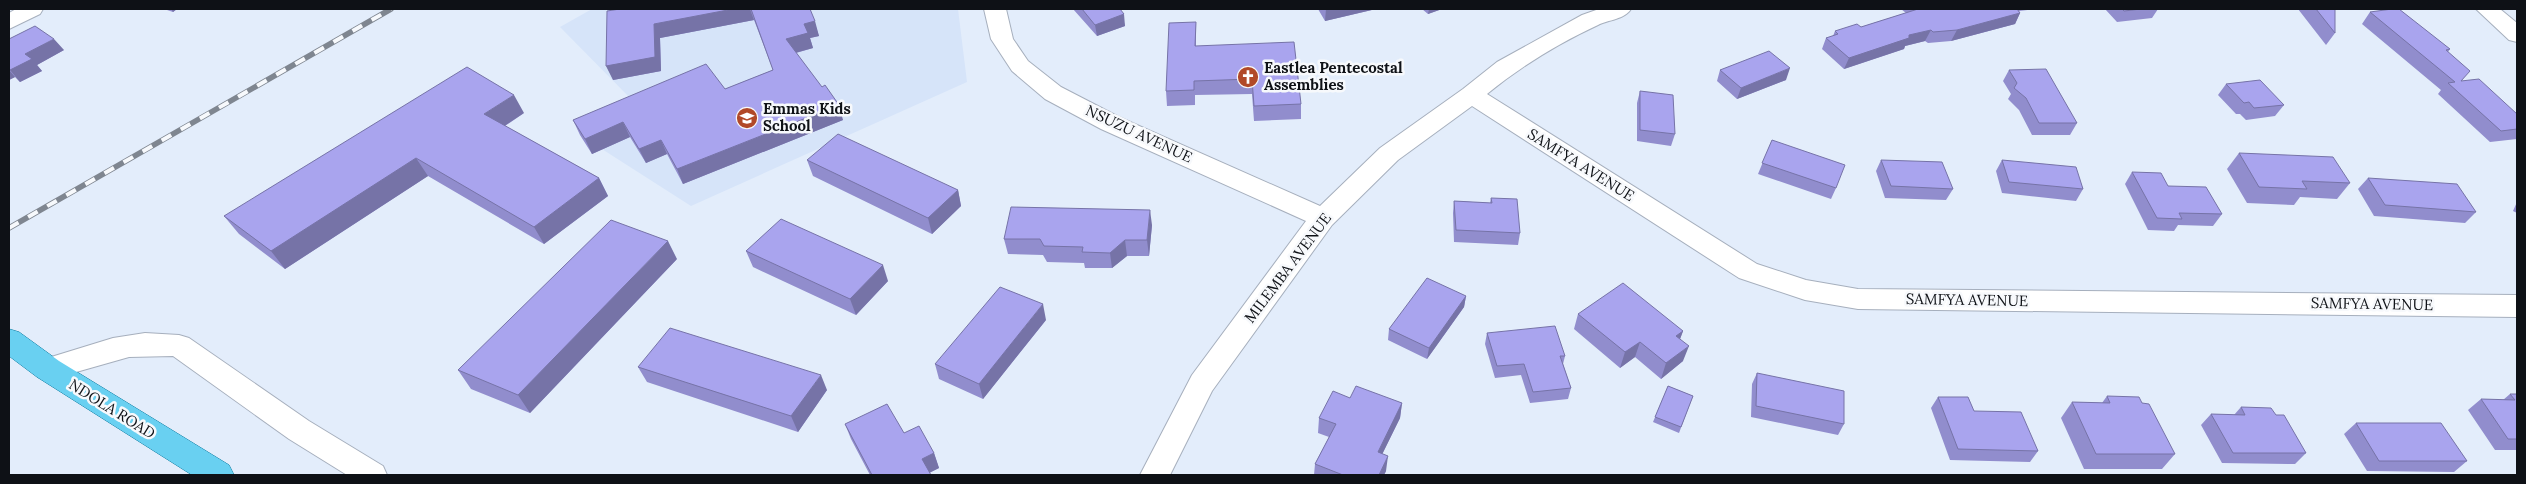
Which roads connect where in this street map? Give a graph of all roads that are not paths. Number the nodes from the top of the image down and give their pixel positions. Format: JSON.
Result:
{"nodes":[{"id":1,"x":32,"y":9,"type":"edge"},
{"id":2,"x":995,"y":9,"type":"edge"},
{"id":3,"x":1620,"y":9,"type":"edge"},
{"id":4,"x":2488,"y":9,"type":"edge"},
{"id":5,"x":9,"y":22,"type":"edge"},
{"id":6,"x":2517,"y":35,"type":"edge"},
{"id":7,"x":1471,"y":95,"type":"junction"},
{"id":8,"x":1323,"y":218,"type":"junction"},
{"id":9,"x":2517,"y":306,"type":"edge"},
{"id":10,"x":9,"y":340,"type":"edge"},
{"id":11,"x":48,"y":369,"type":"junction"},
{"id":12,"x":218,"y":475,"type":"edge"},
{"id":13,"x":372,"y":475,"type":"edge"},
{"id":14,"x":1155,"y":475,"type":"edge"}],
"edges":[{"from":1,"to":5,"type":"street"},
{"from":2,"to":8,"type":"street","name":"NSUZU AVENUE"},
{"from":3,"to":7,"type":"street","name":"MILEMBA AVENUE"},
{"from":4,"to":6,"type":"street"},
{"from":7,"to":8,"type":"street","name":"MILEMBA AVENUE"},
{"from":7,"to":9,"type":"street","name":"SAMFYA AVENUE"},
{"from":8,"to":14,"type":"street","name":"MILEMBA AVENUE"},
{"from":10,"to":11,"type":"main road","name":"NDOLA ROAD"},
{"from":11,"to":12,"type":"main road","name":"NDOLA ROAD"},
{"from":11,"to":13,"type":"street"}]}
